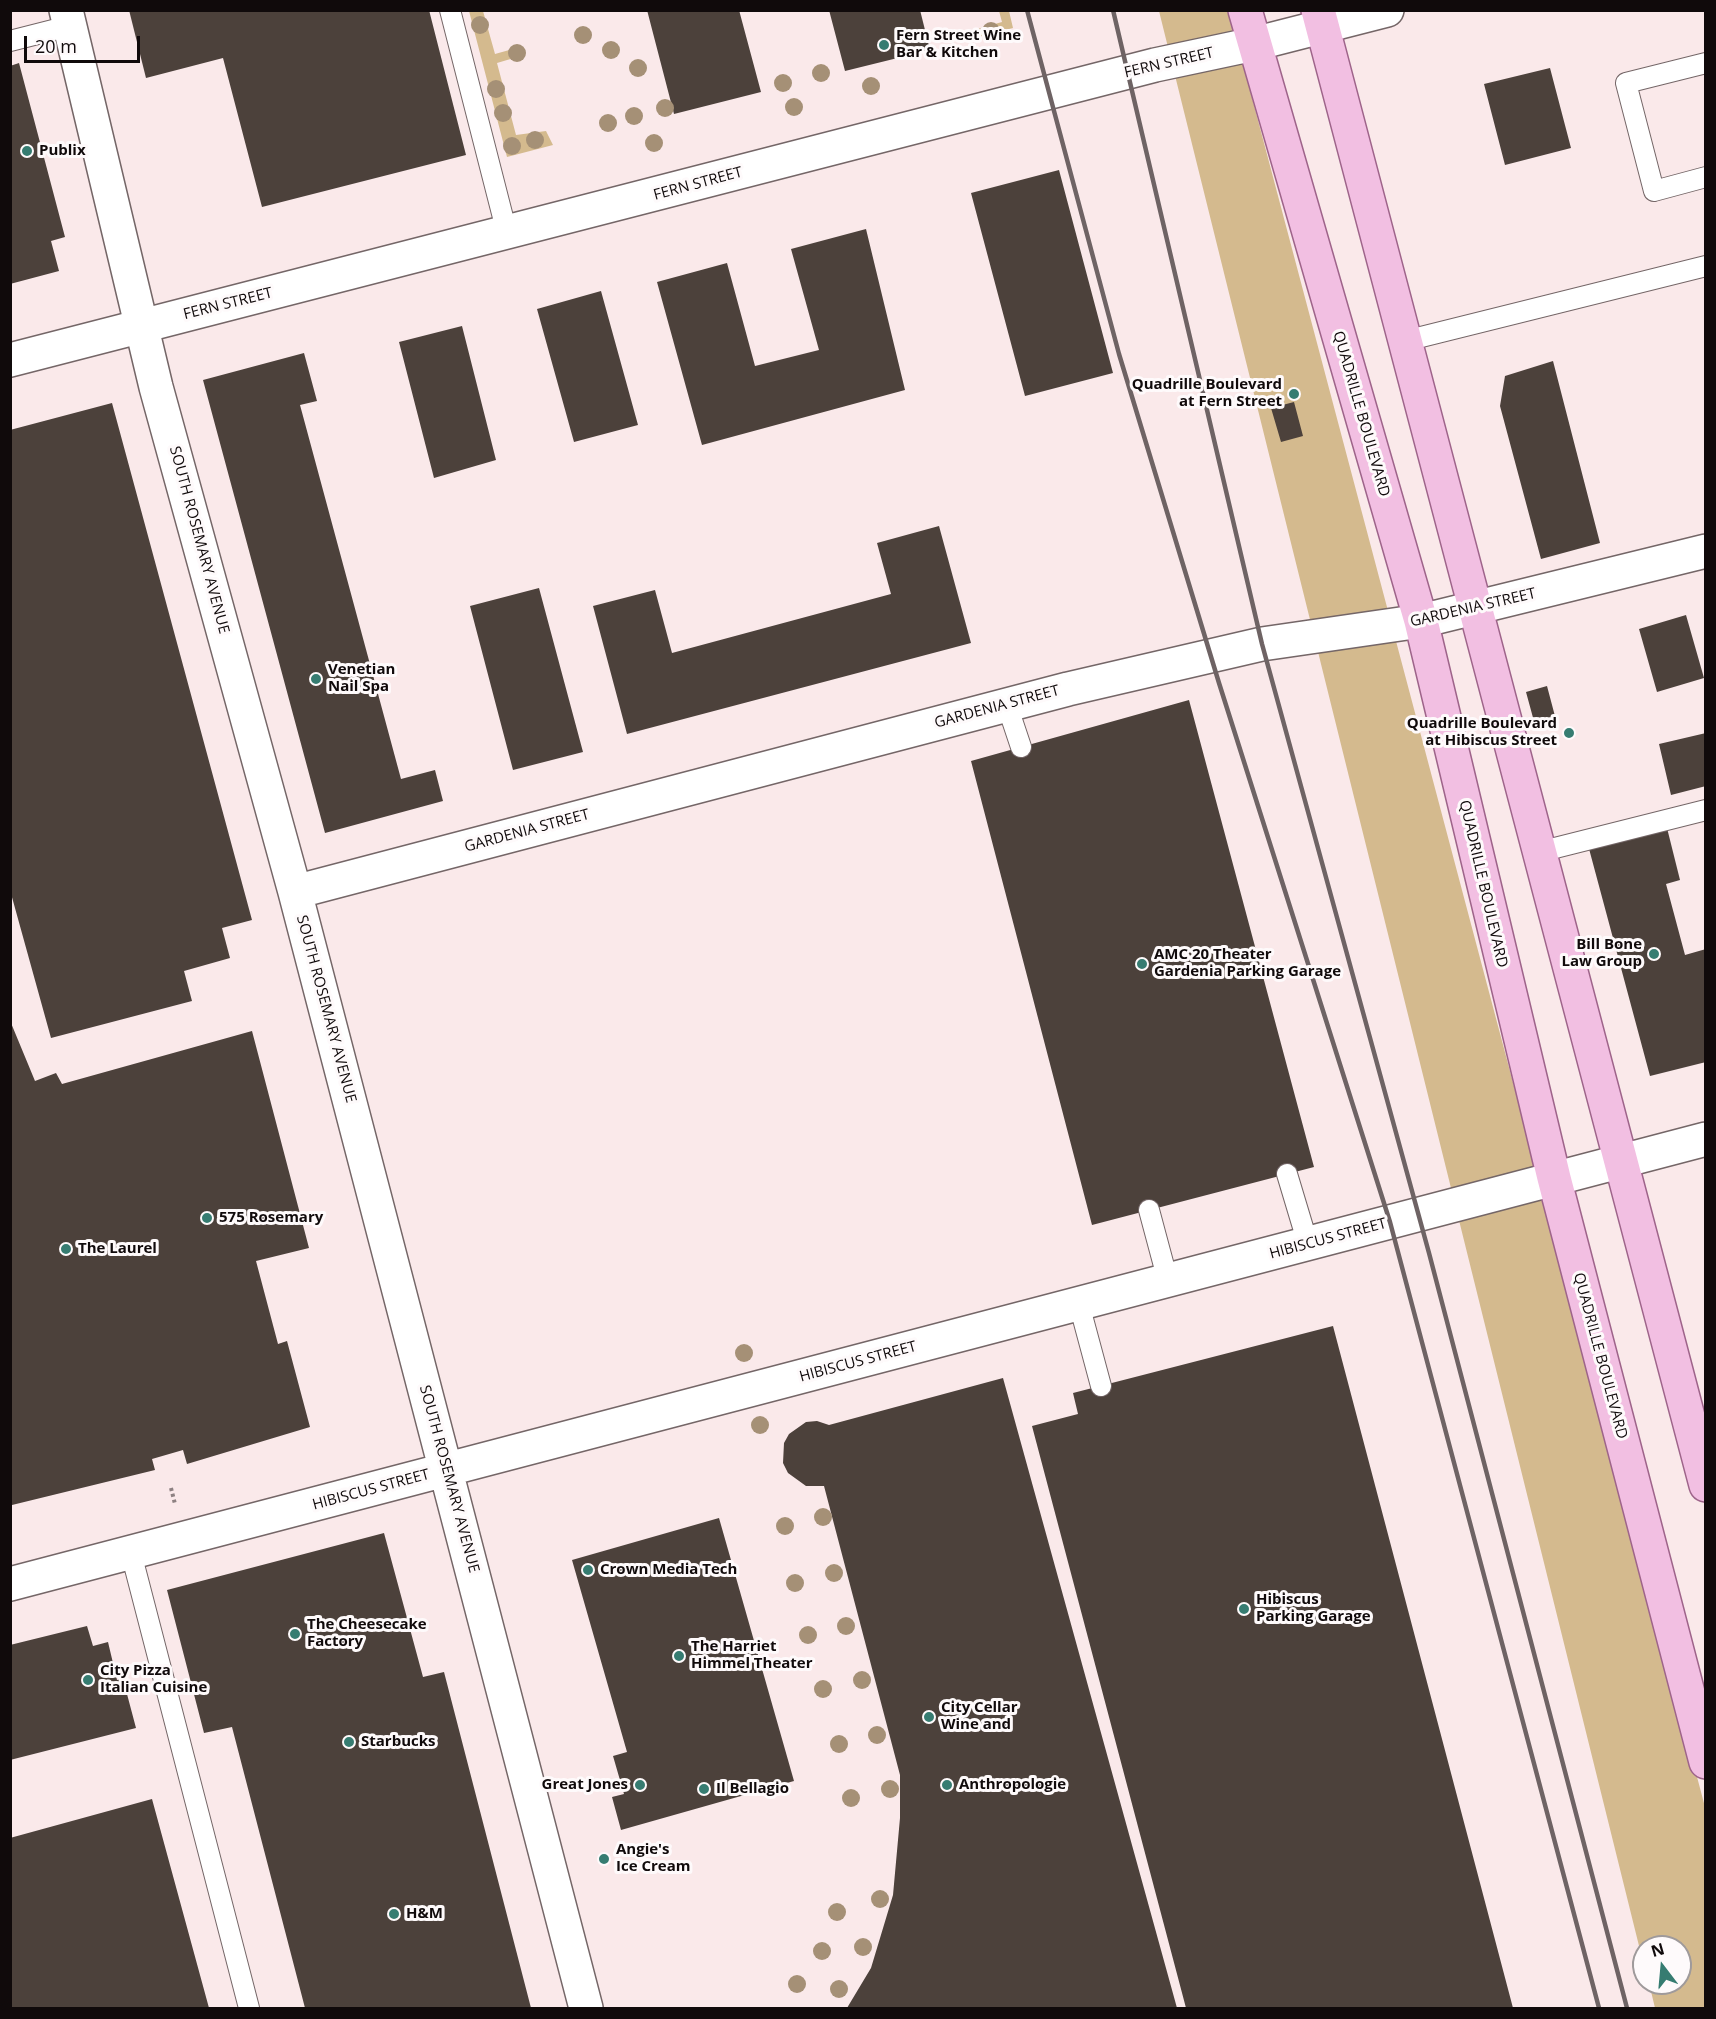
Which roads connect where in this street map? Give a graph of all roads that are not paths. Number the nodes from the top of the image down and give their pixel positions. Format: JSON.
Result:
{"nodes":[{"id":1,"x":450,"y":10,"type":"edge"},
{"id":2,"x":1245,"y":10,"type":"edge"},
{"id":3,"x":1387,"y":10,"type":"edge"},
{"id":4,"x":68,"y":18,"type":"edge"},
{"id":5,"x":1320,"y":19,"type":"edge"},
{"id":6,"x":10,"y":41,"type":"edge"},
{"id":7,"x":1254,"y":44,"type":"junction"},
{"id":8,"x":1706,"y":63,"type":"edge"},
{"id":9,"x":1706,"y":177,"type":"edge"},
{"id":10,"x":507,"y":233,"type":"junction"},
{"id":11,"x":1706,"y":266,"type":"edge"},
{"id":12,"x":141,"y":327,"type":"junction"},
{"id":13,"x":1405,"y":341,"type":"junction"},
{"id":14,"x":10,"y":360,"type":"edge"},
{"id":15,"x":1706,"y":551,"type":"edge"},
{"id":16,"x":1475,"y":609,"type":"junction"},
{"id":17,"x":1421,"y":621,"type":"junction"},
{"id":18,"x":1007,"y":705,"type":"junction"},
{"id":19,"x":1021,"y":747,"type":"dead end"},
{"id":20,"x":1706,"y":810,"type":"edge"},
{"id":21,"x":1539,"y":852,"type":"junction"},
{"id":22,"x":295,"y":892,"type":"junction"},
{"id":23,"x":1706,"y":1139,"type":"edge"},
{"id":24,"x":1620,"y":1161,"type":"junction"},
{"id":25,"x":1287,"y":1174,"type":"dead end"},
{"id":26,"x":1554,"y":1178,"type":"junction"},
{"id":27,"x":1149,"y":1210,"type":"dead end"},
{"id":28,"x":1308,"y":1244,"type":"junction"},
{"id":29,"x":1168,"y":1281,"type":"junction"},
{"id":30,"x":1078,"y":1304,"type":"junction"},
{"id":31,"x":1101,"y":1386,"type":"dead end"},
{"id":32,"x":447,"y":1470,"type":"junction"},
{"id":33,"x":1706,"y":1485,"type":"edge"},
{"id":34,"x":131,"y":1553,"type":"junction"},
{"id":35,"x":10,"y":1584,"type":"edge"},
{"id":36,"x":1706,"y":1762,"type":"edge"},
{"id":37,"x":249,"y":2008,"type":"edge"},
{"id":38,"x":585,"y":2008,"type":"edge"}],
"edges":[{"from":1,"to":10,"type":"lane"},
{"from":2,"to":7,"type":"main road","name":"QUADRILLE BOULEVARD"},
{"from":3,"to":5,"type":"street","name":"FERN STREET"},
{"from":4,"to":6,"type":"lane"},
{"from":4,"to":12,"type":"street","name":"SOUTH ROSEMARY AVENUE"},
{"from":5,"to":7,"type":"street","name":"FERN STREET"},
{"from":5,"to":13,"type":"main road"},
{"from":7,"to":10,"type":"street","name":"FERN STREET"},
{"from":7,"to":17,"type":"main road","name":"QUADRILLE BOULEVARD"},
{"from":8,"to":9,"type":"lane"},
{"from":10,"to":12,"type":"street","name":"FERN STREET"},
{"from":11,"to":13,"type":"lane"},
{"from":12,"to":14,"type":"street","name":"FERN STREET"},
{"from":12,"to":22,"type":"street","name":"SOUTH ROSEMARY AVENUE"},
{"from":13,"to":16,"type":"main road"},
{"from":15,"to":16,"type":"street","name":"GARDENIA STREET"},
{"from":16,"to":17,"type":"street","name":"GARDENIA STREET"},
{"from":16,"to":21,"type":"main road"},
{"from":17,"to":18,"type":"street","name":"GARDENIA STREET"},
{"from":17,"to":26,"type":"main road","name":"QUADRILLE BOULEVARD"},
{"from":18,"to":19,"type":"lane"},
{"from":18,"to":22,"type":"street","name":"GARDENIA STREET"},
{"from":20,"to":21,"type":"lane"},
{"from":21,"to":24,"type":"main road"},
{"from":22,"to":32,"type":"street","name":"SOUTH ROSEMARY AVENUE"},
{"from":23,"to":24,"type":"street","name":"HIBISCUS STREET"},
{"from":24,"to":26,"type":"street","name":"HIBISCUS STREET"},
{"from":24,"to":33,"type":"main road"},
{"from":25,"to":28,"type":"lane"},
{"from":26,"to":28,"type":"street","name":"HIBISCUS STREET"},
{"from":26,"to":36,"type":"main road","name":"QUADRILLE BOULEVARD"},
{"from":27,"to":29,"type":"lane"},
{"from":28,"to":29,"type":"street","name":"HIBISCUS STREET"},
{"from":29,"to":30,"type":"street","name":"HIBISCUS STREET"},
{"from":30,"to":31,"type":"lane"},
{"from":30,"to":32,"type":"street","name":"HIBISCUS STREET"},
{"from":32,"to":34,"type":"street","name":"HIBISCUS STREET"},
{"from":32,"to":38,"type":"street","name":"SOUTH ROSEMARY AVENUE"},
{"from":34,"to":35,"type":"street","name":"HIBISCUS STREET"},
{"from":34,"to":37,"type":"lane"}]}
